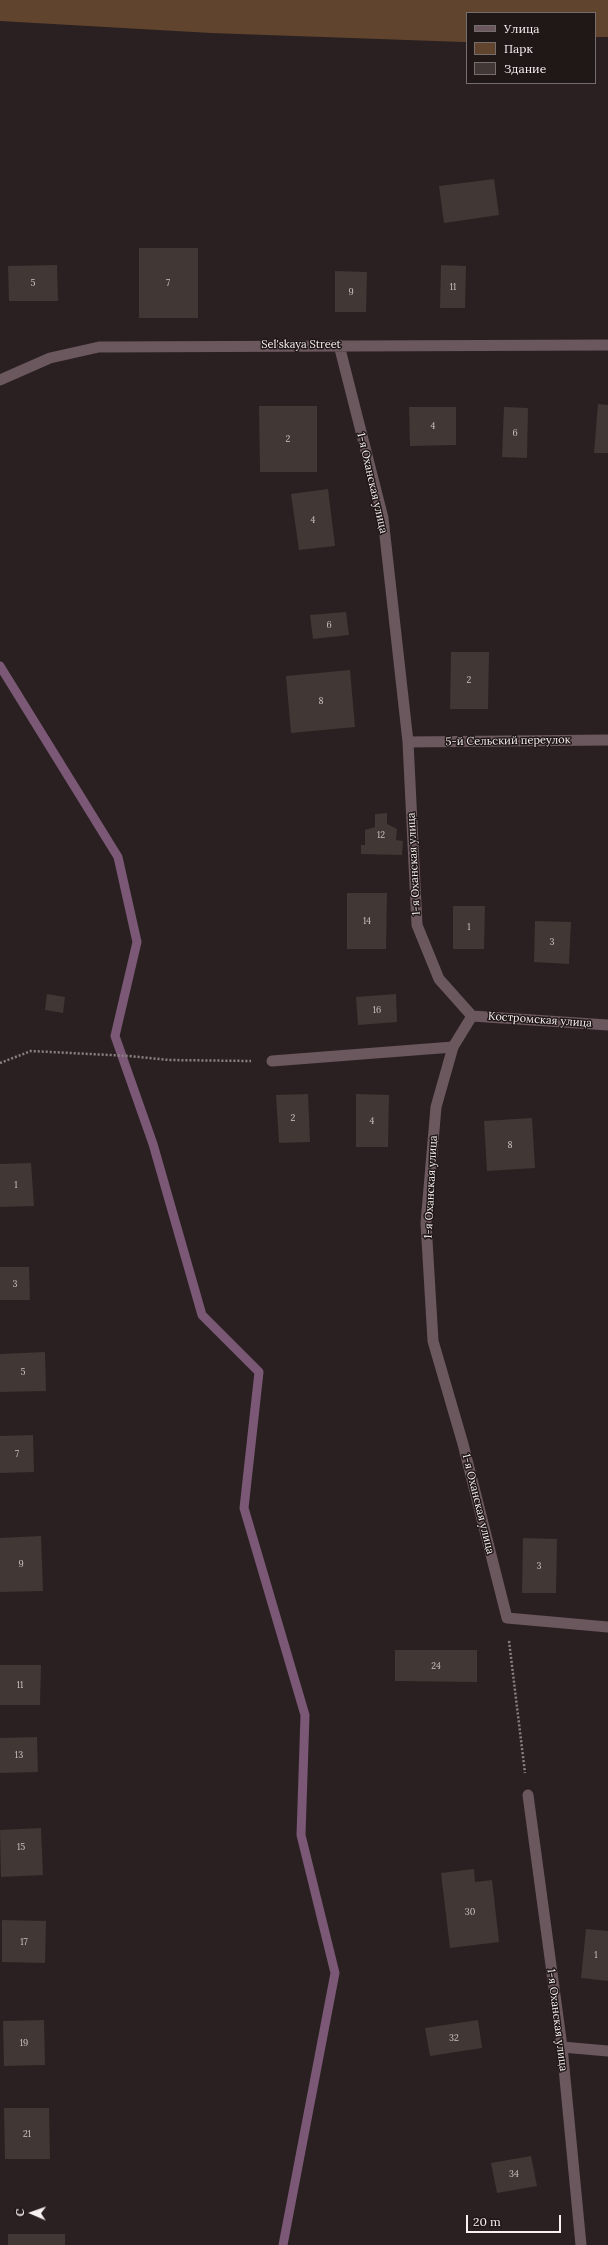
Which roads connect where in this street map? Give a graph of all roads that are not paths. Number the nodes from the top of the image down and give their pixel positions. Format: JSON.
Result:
{"nodes":[{"id":1,"x":608,"y":344,"type":"edge"},
{"id":2,"x":339,"y":345,"type":"junction"},
{"id":3,"x":0,"y":380,"type":"edge"},
{"id":4,"x":608,"y":740,"type":"edge"},
{"id":5,"x":408,"y":742,"type":"junction"},
{"id":6,"x":472,"y":1016,"type":"junction"},
{"id":7,"x":608,"y":1025,"type":"edge"},
{"id":8,"x":453,"y":1047,"type":"junction"},
{"id":9,"x":272,"y":1061,"type":"road end"},
{"id":10,"x":608,"y":1627,"type":"edge"},
{"id":11,"x":528,"y":1796,"type":"road end"},
{"id":12,"x":562,"y":2047,"type":"junction"},
{"id":13,"x":608,"y":2051,"type":"edge"},
{"id":14,"x":581,"y":2245,"type":"edge"}],
"edges":[{"from":1,"to":2,"type":"street","name":"Sel'skaya Street"},
{"from":2,"to":3,"type":"street","name":"Sel'skaya Street"},
{"from":2,"to":5,"type":"street","name":"1-я Оханская улица"},
{"from":4,"to":5,"type":"street","name":"5-й Сельский переулок"},
{"from":5,"to":6,"type":"street","name":"1-я Оханская улица"},
{"from":6,"to":7,"type":"street","name":"Костромская улица"},
{"from":6,"to":8,"type":"street","name":"1-я Оханская улица"},
{"from":8,"to":9,"type":"street"},
{"from":8,"to":10,"type":"street","name":"1-я Оханская улица"},
{"from":11,"to":12,"type":"street","name":"1-я Оханская улица"},
{"from":12,"to":13,"type":"street"},
{"from":12,"to":14,"type":"street","name":"1-я Оханская улица"}]}
